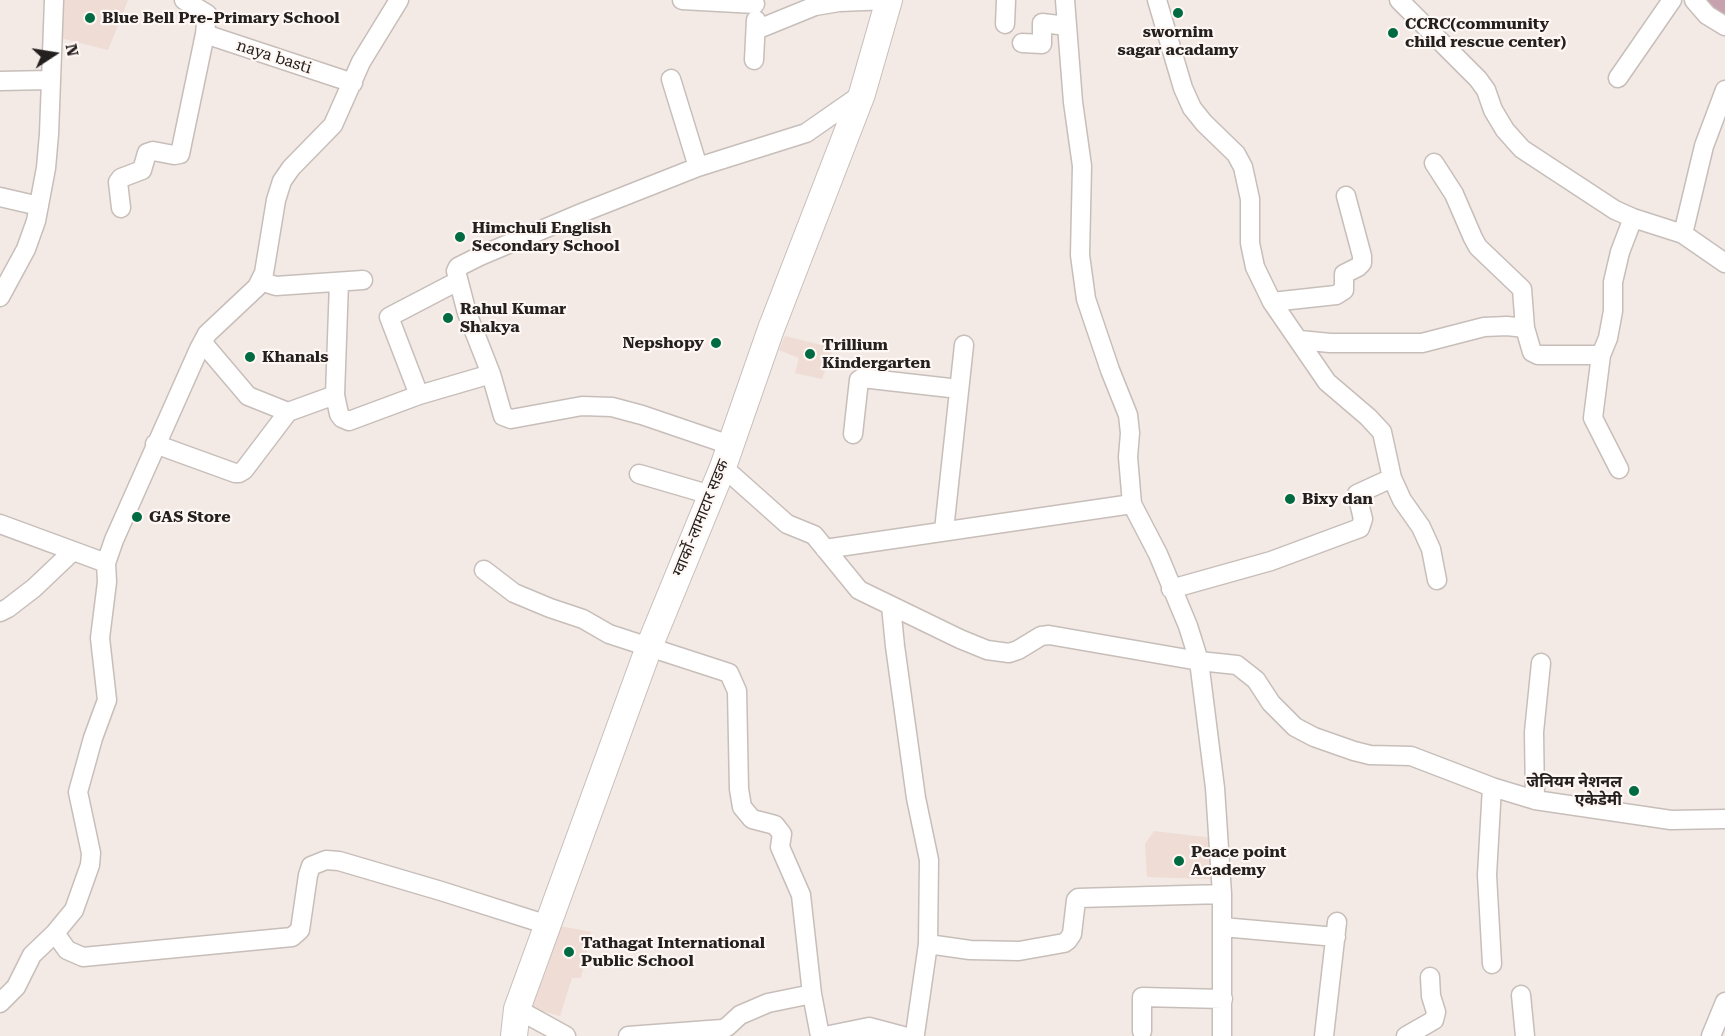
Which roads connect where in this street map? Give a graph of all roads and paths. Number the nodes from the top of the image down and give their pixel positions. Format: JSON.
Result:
{"nodes":[{"id":1,"x":54,"y":0,"type":"edge"},
{"id":2,"x":184,"y":0,"type":"edge"},
{"id":3,"x":399,"y":0,"type":"edge"},
{"id":4,"x":681,"y":0,"type":"edge"},
{"id":5,"x":889,"y":0,"type":"edge"},
{"id":6,"x":1006,"y":0,"type":"edge"},
{"id":7,"x":1065,"y":0,"type":"edge"},
{"id":8,"x":1157,"y":0,"type":"edge"},
{"id":9,"x":1399,"y":0,"type":"edge"},
{"id":10,"x":1672,"y":0,"type":"edge"},
{"id":11,"x":1694,"y":0,"type":"edge"},
{"id":12,"x":755,"y":2,"type":"edge"},
{"id":13,"x":1005,"y":24,"type":"dead end"},
{"id":14,"x":1067,"y":26,"type":"junction"},
{"id":15,"x":1725,"y":26,"type":"edge"},
{"id":16,"x":756,"y":30,"type":"junction"},
{"id":17,"x":205,"y":34,"type":"junction"},
{"id":18,"x":1027,"y":43,"type":"dead end"},
{"id":19,"x":754,"y":60,"type":"dead end"},
{"id":20,"x":1618,"y":78,"type":"dead end"},
{"id":21,"x":671,"y":79,"type":"dead end"},
{"id":22,"x":50,"y":80,"type":"junction"},
{"id":23,"x":0,"y":81,"type":"edge"},
{"id":24,"x":353,"y":83,"type":"junction"},
{"id":25,"x":1725,"y":90,"type":"edge"},
{"id":26,"x":862,"y":94,"type":"junction"},
{"id":27,"x":1434,"y":163,"type":"dead end"},
{"id":28,"x":698,"y":167,"type":"junction"},
{"id":29,"x":0,"y":196,"type":"edge"},
{"id":30,"x":1346,"y":196,"type":"dead end"},
{"id":31,"x":39,"y":206,"type":"junction"},
{"id":32,"x":121,"y":208,"type":"dead end"},
{"id":33,"x":1633,"y":218,"type":"junction"},
{"id":34,"x":1683,"y":234,"type":"junction"},
{"id":35,"x":1725,"y":263,"type":"edge"},
{"id":36,"x":363,"y":280,"type":"dead end"},
{"id":37,"x":458,"y":281,"type":"junction"},
{"id":38,"x":260,"y":282,"type":"junction"},
{"id":39,"x":339,"y":282,"type":"junction"},
{"id":40,"x":0,"y":297,"type":"edge"},
{"id":41,"x":1272,"y":302,"type":"junction"},
{"id":42,"x":1525,"y":328,"type":"junction"},
{"id":43,"x":1300,"y":340,"type":"junction"},
{"id":44,"x":202,"y":343,"type":"junction"},
{"id":45,"x":964,"y":345,"type":"dead end"},
{"id":46,"x":1601,"y":355,"type":"junction"},
{"id":47,"x":491,"y":374,"type":"junction"},
{"id":48,"x":959,"y":389,"type":"junction"},
{"id":49,"x":335,"y":395,"type":"junction"},
{"id":50,"x":419,"y":395,"type":"junction"},
{"id":51,"x":288,"y":412,"type":"junction"},
{"id":52,"x":853,"y":434,"type":"dead end"},
{"id":53,"x":155,"y":444,"type":"junction"},
{"id":54,"x":726,"y":456,"type":"junction"},
{"id":55,"x":1619,"y":469,"type":"dead end"},
{"id":56,"x":639,"y":474,"type":"dead end"},
{"id":57,"x":1392,"y":478,"type":"junction"},
{"id":58,"x":711,"y":495,"type":"junction"},
{"id":59,"x":1132,"y":504,"type":"junction"},
{"id":60,"x":0,"y":525,"type":"edge"},
{"id":61,"x":944,"y":530,"type":"junction"},
{"id":62,"x":825,"y":549,"type":"junction"},
{"id":63,"x":73,"y":551,"type":"junction"},
{"id":64,"x":106,"y":563,"type":"junction"},
{"id":65,"x":484,"y":570,"type":"dead end"},
{"id":66,"x":1437,"y":580,"type":"dead end"},
{"id":67,"x":1172,"y":589,"type":"junction"},
{"id":68,"x":891,"y":606,"type":"junction"},
{"id":69,"x":0,"y":612,"type":"edge"},
{"id":70,"x":649,"y":647,"type":"junction"},
{"id":71,"x":1199,"y":662,"type":"junction"},
{"id":72,"x":1541,"y":663,"type":"dead end"},
{"id":73,"x":1492,"y":787,"type":"junction"},
{"id":74,"x":1535,"y":800,"type":"junction"},
{"id":75,"x":1725,"y":819,"type":"edge"},
{"id":76,"x":1222,"y":894,"type":"junction"},
{"id":77,"x":548,"y":925,"type":"junction"},
{"id":78,"x":1222,"y":927,"type":"junction"},
{"id":79,"x":55,"y":933,"type":"junction"},
{"id":80,"x":928,"y":944,"type":"junction"},
{"id":81,"x":1492,"y":964,"type":"dead end"},
{"id":82,"x":1430,"y":977,"type":"dead end"},
{"id":83,"x":812,"y":994,"type":"junction"},
{"id":84,"x":1521,"y":995,"type":"dead end"},
{"id":85,"x":1223,"y":999,"type":"junction"},
{"id":86,"x":1725,"y":1002,"type":"edge"},
{"id":87,"x":0,"y":1003,"type":"edge"},
{"id":88,"x":517,"y":1009,"type":"junction"},
{"id":89,"x":1142,"y":1031,"type":"dead end"},
{"id":90,"x":514,"y":1036,"type":"edge"},
{"id":91,"x":566,"y":1036,"type":"edge"},
{"id":92,"x":628,"y":1036,"type":"edge"},
{"id":93,"x":820,"y":1036,"type":"edge"},
{"id":94,"x":825,"y":1036,"type":"edge"},
{"id":95,"x":903,"y":1036,"type":"edge"},
{"id":96,"x":913,"y":1036,"type":"edge"},
{"id":97,"x":1222,"y":1036,"type":"edge"},
{"id":98,"x":1324,"y":1036,"type":"edge"},
{"id":99,"x":1406,"y":1036,"type":"edge"},
{"id":100,"x":1526,"y":1036,"type":"edge"},
{"id":101,"x":1711,"y":1036,"type":"edge"}],
"edges":[{"from":1,"to":22,"type":"street"},
{"from":2,"to":17,"type":"street"},
{"from":3,"to":24,"type":"street"},
{"from":4,"to":12,"type":"street"},
{"from":5,"to":16,"type":"street"},
{"from":5,"to":26,"type":"main road","name":"ग्वार्को-लामाटार सडक"},
{"from":6,"to":13,"type":"street"},
{"from":7,"to":14,"type":"street"},
{"from":8,"to":41,"type":"street"},
{"from":9,"to":33,"type":"street"},
{"from":10,"to":20,"type":"street"},
{"from":11,"to":15,"type":"street"},
{"from":12,"to":16,"type":"street"},
{"from":14,"to":18,"type":"street"},
{"from":14,"to":59,"type":"street"},
{"from":16,"to":19,"type":"street"},
{"from":17,"to":24,"type":"street","name":"naya basti"},
{"from":17,"to":32,"type":"street"},
{"from":21,"to":28,"type":"street"},
{"from":22,"to":23,"type":"street"},
{"from":22,"to":31,"type":"street"},
{"from":24,"to":38,"type":"street"},
{"from":25,"to":34,"type":"street"},
{"from":26,"to":28,"type":"street"},
{"from":26,"to":54,"type":"main road","name":"ग्वार्को-लामाटार सडक"},
{"from":27,"to":42,"type":"street"},
{"from":28,"to":37,"type":"street"},
{"from":29,"to":31,"type":"street"},
{"from":30,"to":41,"type":"street"},
{"from":31,"to":40,"type":"street"},
{"from":33,"to":34,"type":"street"},
{"from":33,"to":46,"type":"street"},
{"from":34,"to":35,"type":"street"},
{"from":36,"to":39,"type":"street"},
{"from":37,"to":47,"type":"street"},
{"from":37,"to":50,"type":"street"},
{"from":38,"to":39,"type":"street"},
{"from":38,"to":44,"type":"street"},
{"from":39,"to":49,"type":"street"},
{"from":41,"to":43,"type":"street"},
{"from":42,"to":43,"type":"street"},
{"from":42,"to":46,"type":"street"},
{"from":43,"to":57,"type":"street"},
{"from":44,"to":51,"type":"street"},
{"from":44,"to":53,"type":"street"},
{"from":45,"to":48,"type":"street"},
{"from":46,"to":55,"type":"street"},
{"from":47,"to":50,"type":"street"},
{"from":47,"to":54,"type":"street"},
{"from":48,"to":52,"type":"street"},
{"from":48,"to":61,"type":"street"},
{"from":49,"to":50,"type":"street"},
{"from":49,"to":51,"type":"street"},
{"from":51,"to":53,"type":"street"},
{"from":53,"to":64,"type":"street"},
{"from":54,"to":58,"type":"main road","name":"ग्वार्को-लामाटार सडक"},
{"from":54,"to":62,"type":"street"},
{"from":56,"to":58,"type":"street"},
{"from":57,"to":66,"type":"street"},
{"from":57,"to":67,"type":"street"},
{"from":58,"to":70,"type":"main road","name":"ग्वार्को-लामाटार सडक"},
{"from":59,"to":61,"type":"street"},
{"from":59,"to":67,"type":"street"},
{"from":60,"to":63,"type":"street"},
{"from":61,"to":62,"type":"street"},
{"from":62,"to":68,"type":"street"},
{"from":63,"to":64,"type":"street"},
{"from":63,"to":69,"type":"street"},
{"from":64,"to":79,"type":"street"},
{"from":65,"to":70,"type":"street"},
{"from":67,"to":71,"type":"street"},
{"from":68,"to":71,"type":"street"},
{"from":68,"to":80,"type":"street"},
{"from":70,"to":77,"type":"main road","name":"ग्वार्को-लामाटार सडक"},
{"from":70,"to":83,"type":"street"},
{"from":71,"to":73,"type":"street"},
{"from":71,"to":76,"type":"street"},
{"from":72,"to":74,"type":"street"},
{"from":73,"to":74,"type":"street"},
{"from":73,"to":81,"type":"street"},
{"from":74,"to":75,"type":"street"},
{"from":76,"to":78,"type":"street"},
{"from":76,"to":80,"type":"street"},
{"from":77,"to":79,"type":"street"},
{"from":77,"to":88,"type":"main road","name":"ग्वार्को-लामाटार सडक"},
{"from":78,"to":85,"type":"street"},
{"from":78,"to":98,"type":"street"},
{"from":79,"to":87,"type":"street"},
{"from":80,"to":96,"type":"street"},
{"from":82,"to":99,"type":"street"},
{"from":83,"to":92,"type":"street"},
{"from":83,"to":93,"type":"street"},
{"from":84,"to":100,"type":"street"},
{"from":85,"to":89,"type":"street"},
{"from":85,"to":97,"type":"street"},
{"from":86,"to":101,"type":"street"},
{"from":88,"to":90,"type":"main road","name":"ग्वार्को-लामाटार सडक"},
{"from":88,"to":91,"type":"street"},
{"from":94,"to":95,"type":"street"}]}
